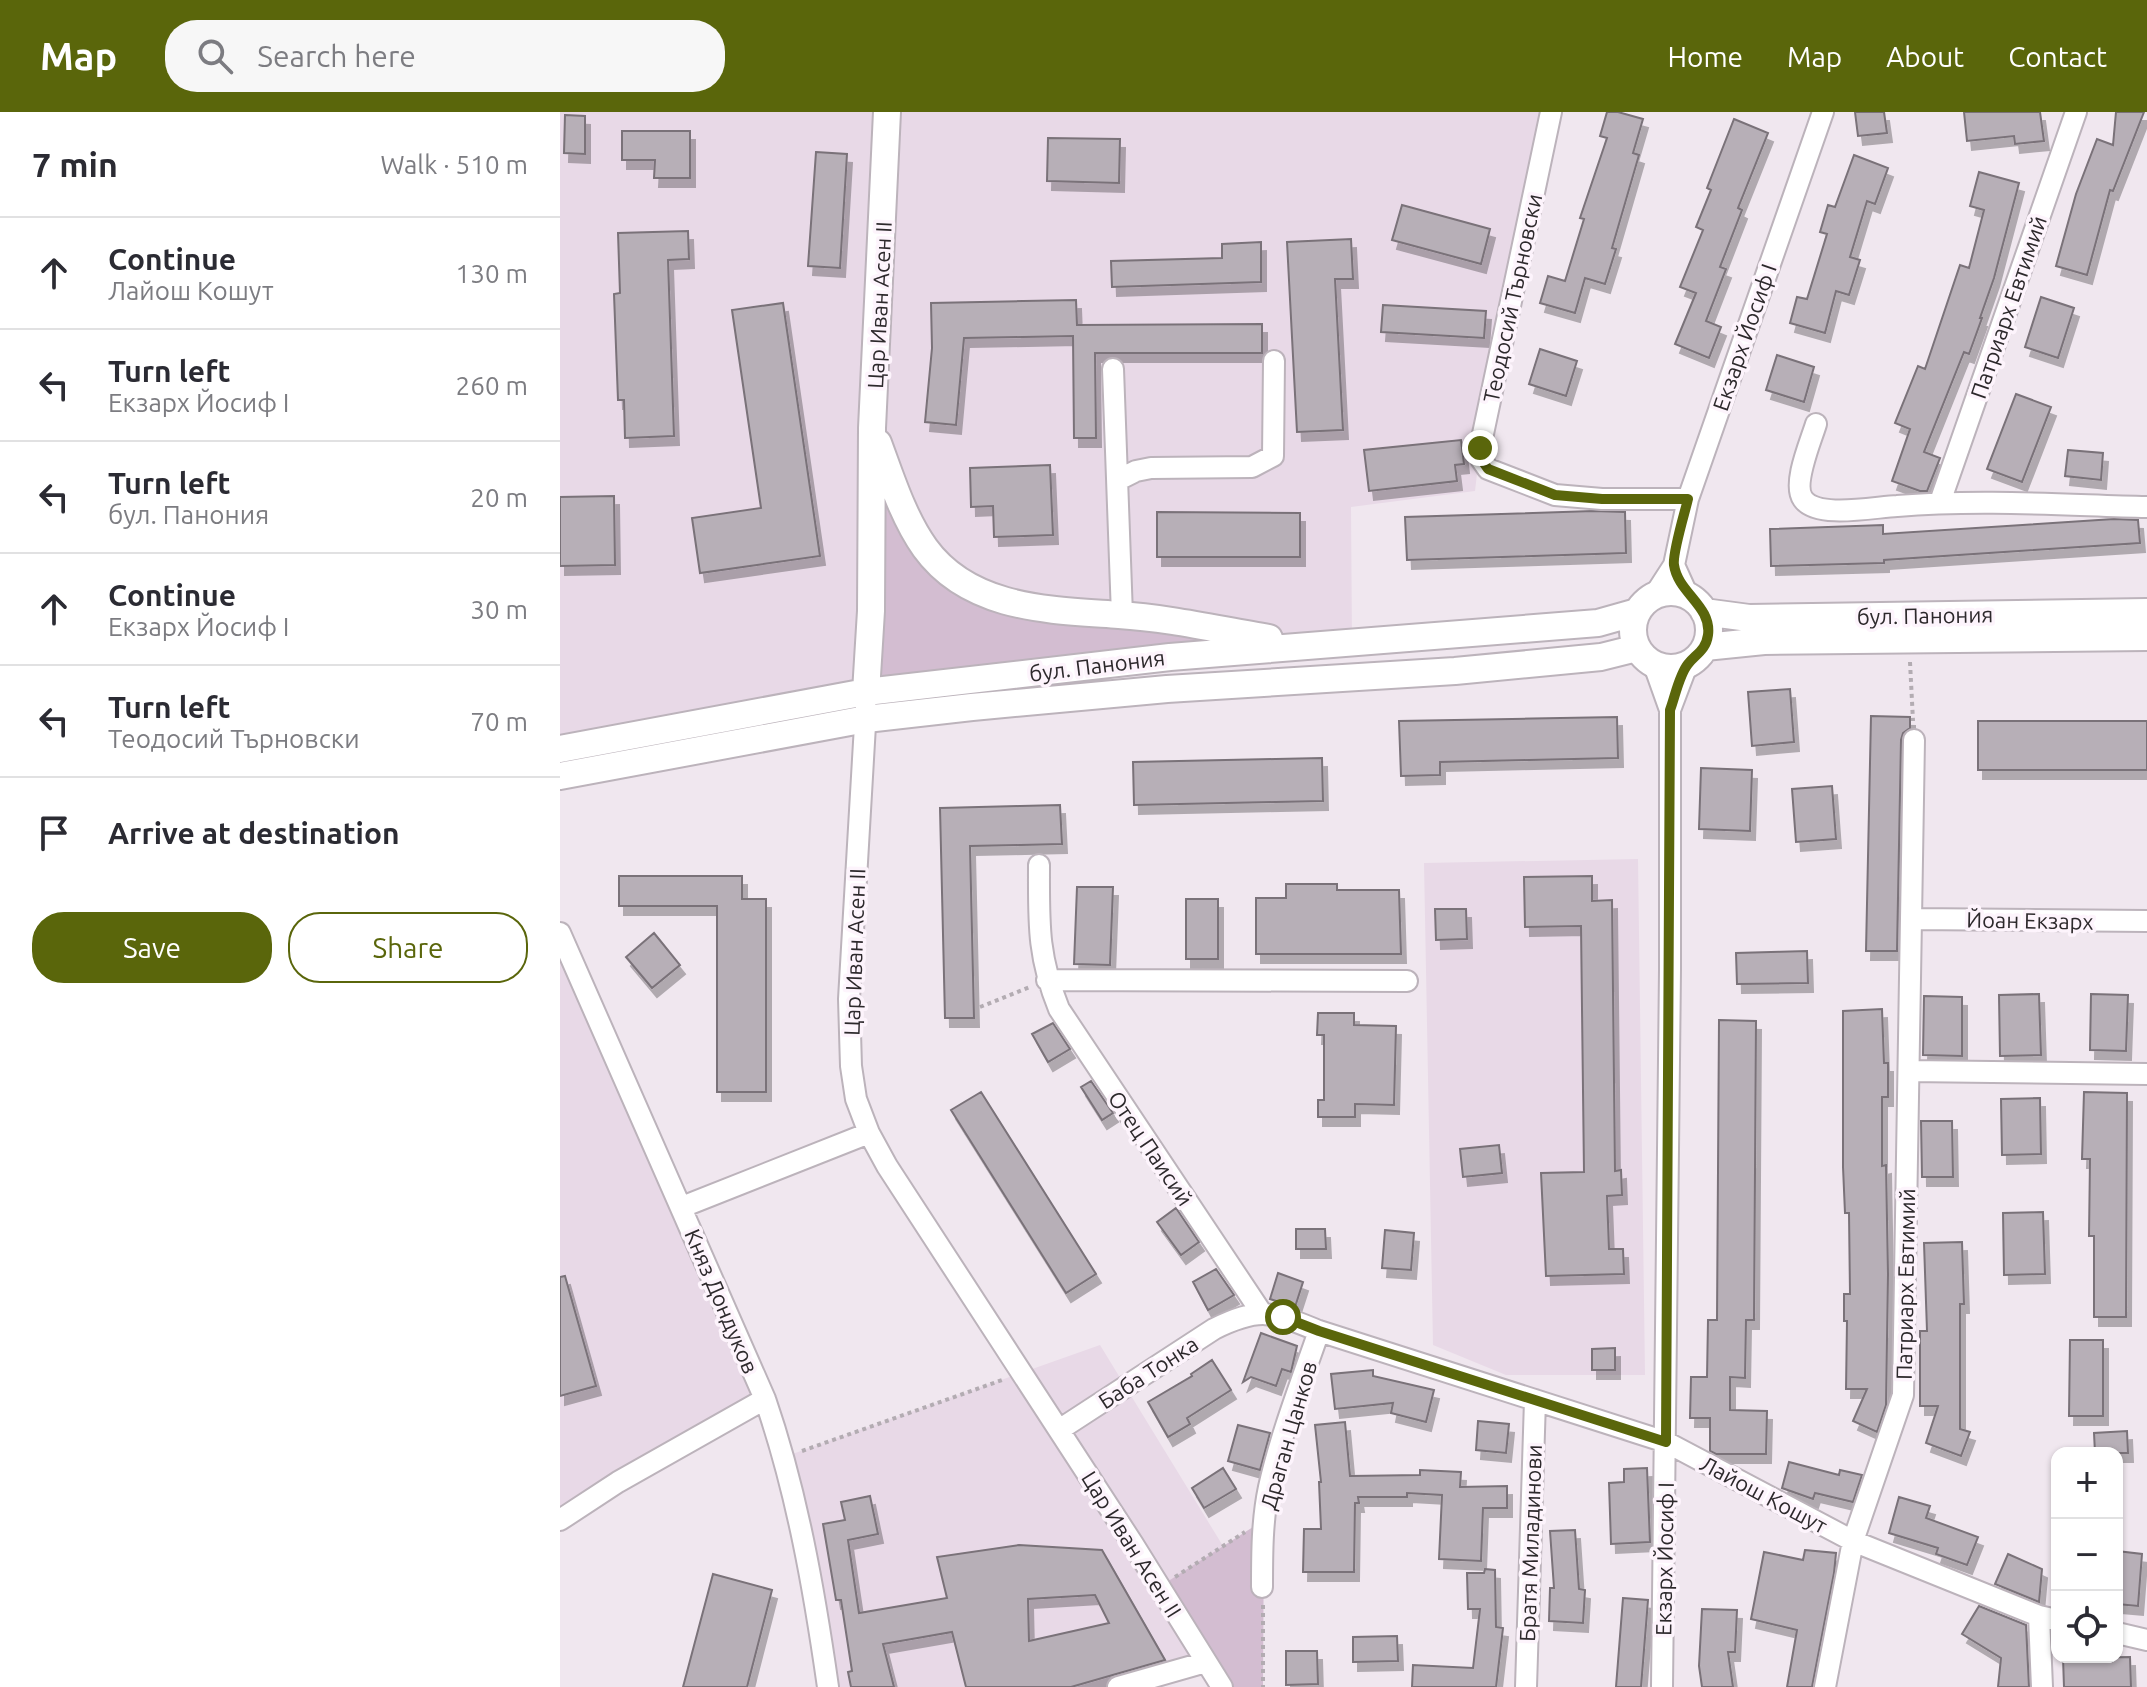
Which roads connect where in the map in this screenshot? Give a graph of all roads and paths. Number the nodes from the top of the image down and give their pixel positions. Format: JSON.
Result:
{"nodes":[{"id":1,"x":887,"y":112,"type":"edge"},
{"id":2,"x":1551,"y":112,"type":"edge"},
{"id":3,"x":1823,"y":112,"type":"edge"},
{"id":4,"x":2076,"y":112,"type":"edge"},
{"id":5,"x":1274,"y":361,"type":"dead end"},
{"id":6,"x":1113,"y":369,"type":"dead end"},
{"id":7,"x":1816,"y":424,"type":"dead end"},
{"id":8,"x":872,"y":428,"type":"junction"},
{"id":9,"x":1118,"y":480,"type":"junction"},
{"id":10,"x":1688,"y":499,"type":"junction"},
{"id":11,"x":1940,"y":502,"type":"junction"},
{"id":12,"x":2147,"y":507,"type":"edge"},
{"id":13,"x":1674,"y":565,"type":"junction"},
{"id":14,"x":1645,"y":604,"type":"junction"},
{"id":15,"x":1696,"y":604,"type":"junction"},
{"id":16,"x":2147,"y":612,"type":"edge"},
{"id":17,"x":1122,"y":615,"type":"junction"},
{"id":18,"x":2147,"y":637,"type":"edge"},
{"id":19,"x":1308,"y":644,"type":"junction"},
{"id":20,"x":1646,"y":656,"type":"junction"},
{"id":21,"x":1696,"y":656,"type":"junction"},
{"id":22,"x":866,"y":692,"type":"junction"},
{"id":23,"x":1670,"y":710,"type":"junction"},
{"id":24,"x":866,"y":719,"type":"junction"},
{"id":25,"x":1914,"y":740,"type":"dead end"},
{"id":26,"x":560,"y":749,"type":"edge"},
{"id":27,"x":560,"y":776,"type":"edge"},
{"id":28,"x":1039,"y":865,"type":"dead end"},
{"id":29,"x":1912,"y":919,"type":"junction"},
{"id":30,"x":2147,"y":921,"type":"edge"},
{"id":31,"x":560,"y":933,"type":"edge"},
{"id":32,"x":1047,"y":980,"type":"junction"},
{"id":33,"x":1407,"y":981,"type":"dead end"},
{"id":34,"x":980,"y":1007,"type":"dead end"},
{"id":35,"x":1909,"y":1071,"type":"junction"},
{"id":36,"x":2147,"y":1074,"type":"edge"},
{"id":37,"x":869,"y":1133,"type":"junction"},
{"id":38,"x":682,"y":1207,"type":"junction"},
{"id":39,"x":1261,"y":1312,"type":"junction"},
{"id":40,"x":1238,"y":1317,"type":"joint"},
{"id":41,"x":1319,"y":1331,"type":"junction"},
{"id":42,"x":1023,"y":1373,"type":"junction"},
{"id":43,"x":765,"y":1399,"type":"junction"},
{"id":44,"x":1535,"y":1400,"type":"junction"},
{"id":45,"x":1059,"y":1430,"type":"junction"},
{"id":46,"x":1666,"y":1442,"type":"junction"},
{"id":47,"x":784,"y":1457,"type":"junction"},
{"id":48,"x":560,"y":1520,"type":"edge"},
{"id":49,"x":1264,"y":1520,"type":"junction"},
{"id":50,"x":1853,"y":1541,"type":"junction"},
{"id":51,"x":1159,"y":1587,"type":"junction"},
{"id":52,"x":1262,"y":1587,"type":"joint"},
{"id":53,"x":2048,"y":1618,"type":"edge"},
{"id":54,"x":2123,"y":1634,"type":"edge"},
{"id":55,"x":2147,"y":1640,"type":"edge"},
{"id":56,"x":1206,"y":1662,"type":"junction"},
{"id":57,"x":828,"y":1687,"type":"edge"},
{"id":58,"x":1118,"y":1687,"type":"edge"},
{"id":59,"x":1222,"y":1687,"type":"edge"},
{"id":60,"x":1263,"y":1687,"type":"edge"},
{"id":61,"x":1526,"y":1687,"type":"edge"},
{"id":62,"x":1662,"y":1687,"type":"edge"},
{"id":63,"x":1825,"y":1687,"type":"edge"},
{"id":64,"x":2042,"y":1687,"type":"edge"}],
"edges":[{"from":1,"to":8,"type":"main road","name":"Цар Иван Асен II"},
{"from":2,"to":10,"type":"street","name":"Теодосий Търновски"},
{"from":3,"to":10,"type":"street","name":"Екзарх Йосиф I"},
{"from":4,"to":11,"type":"street","name":"Патриарх Евтимий"},
{"from":5,"to":9,"type":"street"},
{"from":6,"to":9,"type":"street"},
{"from":7,"to":11,"type":"street"},
{"from":8,"to":17,"type":"main road"},
{"from":8,"to":22,"type":"main road","name":"Цар Иван Асен II"},
{"from":9,"to":17,"type":"street"},
{"from":10,"to":13,"type":"street","name":"Екзарх Йосиф I"},
{"from":11,"to":12,"type":"street"},
{"from":13,"to":14,"type":"street","name":"Екзарх Йосиф I"},
{"from":13,"to":15,"type":"street"},
{"from":14,"to":15,"type":"main road","name":"бул. Панония"},
{"from":14,"to":19,"type":"main road","name":"бул. Панония"},
{"from":14,"to":20,"type":"main road"},
{"from":15,"to":16,"type":"main road","name":"бул. Панония"},
{"from":15,"to":21,"type":"main road"},
{"from":17,"to":19,"type":"main road"},
{"from":18,"to":21,"type":"main road","name":"бул. Панония"},
{"from":19,"to":22,"type":"main road","name":"бул. Панония"},
{"from":20,"to":21,"type":"main road","name":"бул. Панония"},
{"from":20,"to":23,"type":"street","name":"Екзарх Йосиф I"},
{"from":20,"to":24,"type":"main road","name":"бул. Панония"},
{"from":21,"to":23,"type":"street","name":"Екзарх Йосиф I"},
{"from":22,"to":24,"type":"street","name":"Цар Иван Асен II"},
{"from":22,"to":26,"type":"main road","name":"бул. Панония"},
{"from":23,"to":46,"type":"street","name":"Екзарх Йосиф I"},
{"from":24,"to":27,"type":"main road","name":"бул. Панония"},
{"from":24,"to":37,"type":"street","name":"Цар Иван Асен II"},
{"from":25,"to":29,"type":"street","name":"Патриарх Евтимий"},
{"from":28,"to":32,"type":"street","name":"Отец Паисий"},
{"from":29,"to":30,"type":"street","name":"Йоан Екзарх"},
{"from":29,"to":35,"type":"street","name":"Патриарх Евтимий"},
{"from":31,"to":38,"type":"street","name":"Княз Дондуков"},
{"from":32,"to":33,"type":"street"},
{"from":32,"to":34,"type":"path"},
{"from":32,"to":39,"type":"street","name":"Отец Паисий"},
{"from":35,"to":36,"type":"street"},
{"from":35,"to":50,"type":"street","name":"Патриарх Евтимий"},
{"from":37,"to":38,"type":"street"},
{"from":37,"to":42,"type":"street","name":"Цар Иван Асен II"},
{"from":38,"to":43,"type":"street","name":"Княз Дондуков"},
{"from":39,"to":40,"type":"street","name":"Лайош Кошут"},
{"from":39,"to":41,"type":"street","name":"Лайош Кошут"},
{"from":40,"to":45,"type":"street","name":"Баба Тонка"},
{"from":41,"to":44,"type":"street","name":"Лайош Кошут"},
{"from":41,"to":49,"type":"street","name":"Драган Цанков"},
{"from":42,"to":45,"type":"street","name":"Цар Иван Асен II"},
{"from":42,"to":47,"type":"path"},
{"from":43,"to":47,"type":"street","name":"Княз Дондуков"},
{"from":43,"to":48,"type":"street"},
{"from":44,"to":46,"type":"street","name":"Лайош Кошут"},
{"from":44,"to":61,"type":"street","name":"Братя Миладинови"},
{"from":45,"to":51,"type":"street","name":"Цар Иван Асен II"},
{"from":46,"to":50,"type":"street","name":"Лайош Кошут"},
{"from":46,"to":62,"type":"street","name":"Екзарх Йосиф I"},
{"from":47,"to":57,"type":"street","name":"Княз Дондуков"},
{"from":49,"to":51,"type":"path"},
{"from":49,"to":52,"type":"street","name":"Драган Цанков"},
{"from":50,"to":53,"type":"street","name":"Лайош Кошут"},
{"from":50,"to":63,"type":"street","name":"Патриарх Евтимий"},
{"from":51,"to":56,"type":"street","name":"Цар Иван Асен II"},
{"from":52,"to":60,"type":"path"},
{"from":53,"to":64,"type":"street"},
{"from":54,"to":55,"type":"street"},
{"from":56,"to":58,"type":"street"},
{"from":56,"to":59,"type":"street","name":"Цар Иван Асен II"}]}
